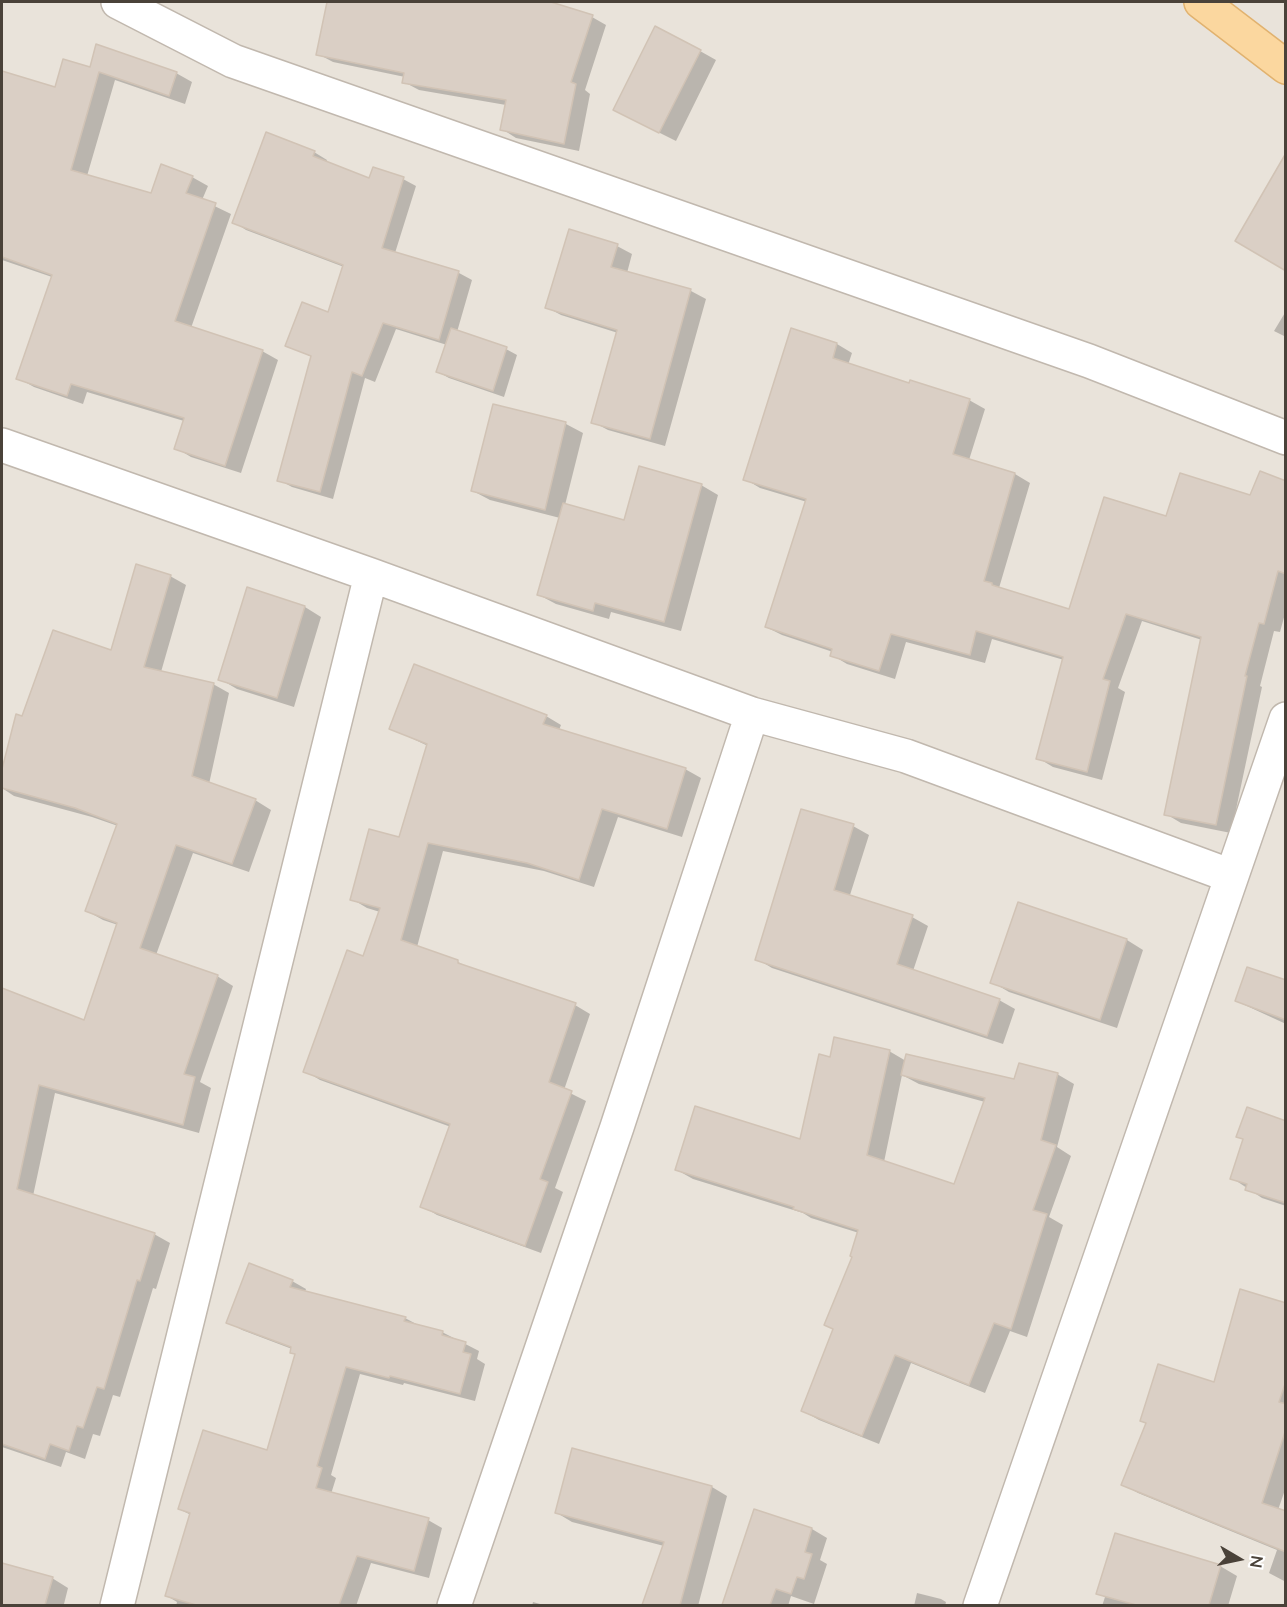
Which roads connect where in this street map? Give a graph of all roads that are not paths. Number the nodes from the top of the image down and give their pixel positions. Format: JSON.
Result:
{"nodes":[{"id":1,"x":118,"y":2,"type":"edge"},
{"id":2,"x":1201,"y":2,"type":"edge"},
{"id":3,"x":1286,"y":67,"type":"edge"},
{"id":4,"x":1286,"y":438,"type":"edge"},
{"id":5,"x":2,"y":445,"type":"edge"},
{"id":6,"x":371,"y":574,"type":"junction"},
{"id":7,"x":752,"y":714,"type":"junction"},
{"id":8,"x":1286,"y":719,"type":"edge"},
{"id":9,"x":1231,"y":876,"type":"junction"},
{"id":10,"x":117,"y":1605,"type":"edge"},
{"id":11,"x":454,"y":1605,"type":"edge"},
{"id":12,"x":980,"y":1605,"type":"edge"}],
"edges":[{"from":1,"to":4,"type":"street"},
{"from":2,"to":3,"type":"main road"},
{"from":5,"to":6,"type":"street"},
{"from":6,"to":7,"type":"street"},
{"from":6,"to":10,"type":"street"},
{"from":7,"to":9,"type":"street"},
{"from":7,"to":11,"type":"street"},
{"from":8,"to":9,"type":"street"},
{"from":9,"to":12,"type":"street"}]}
